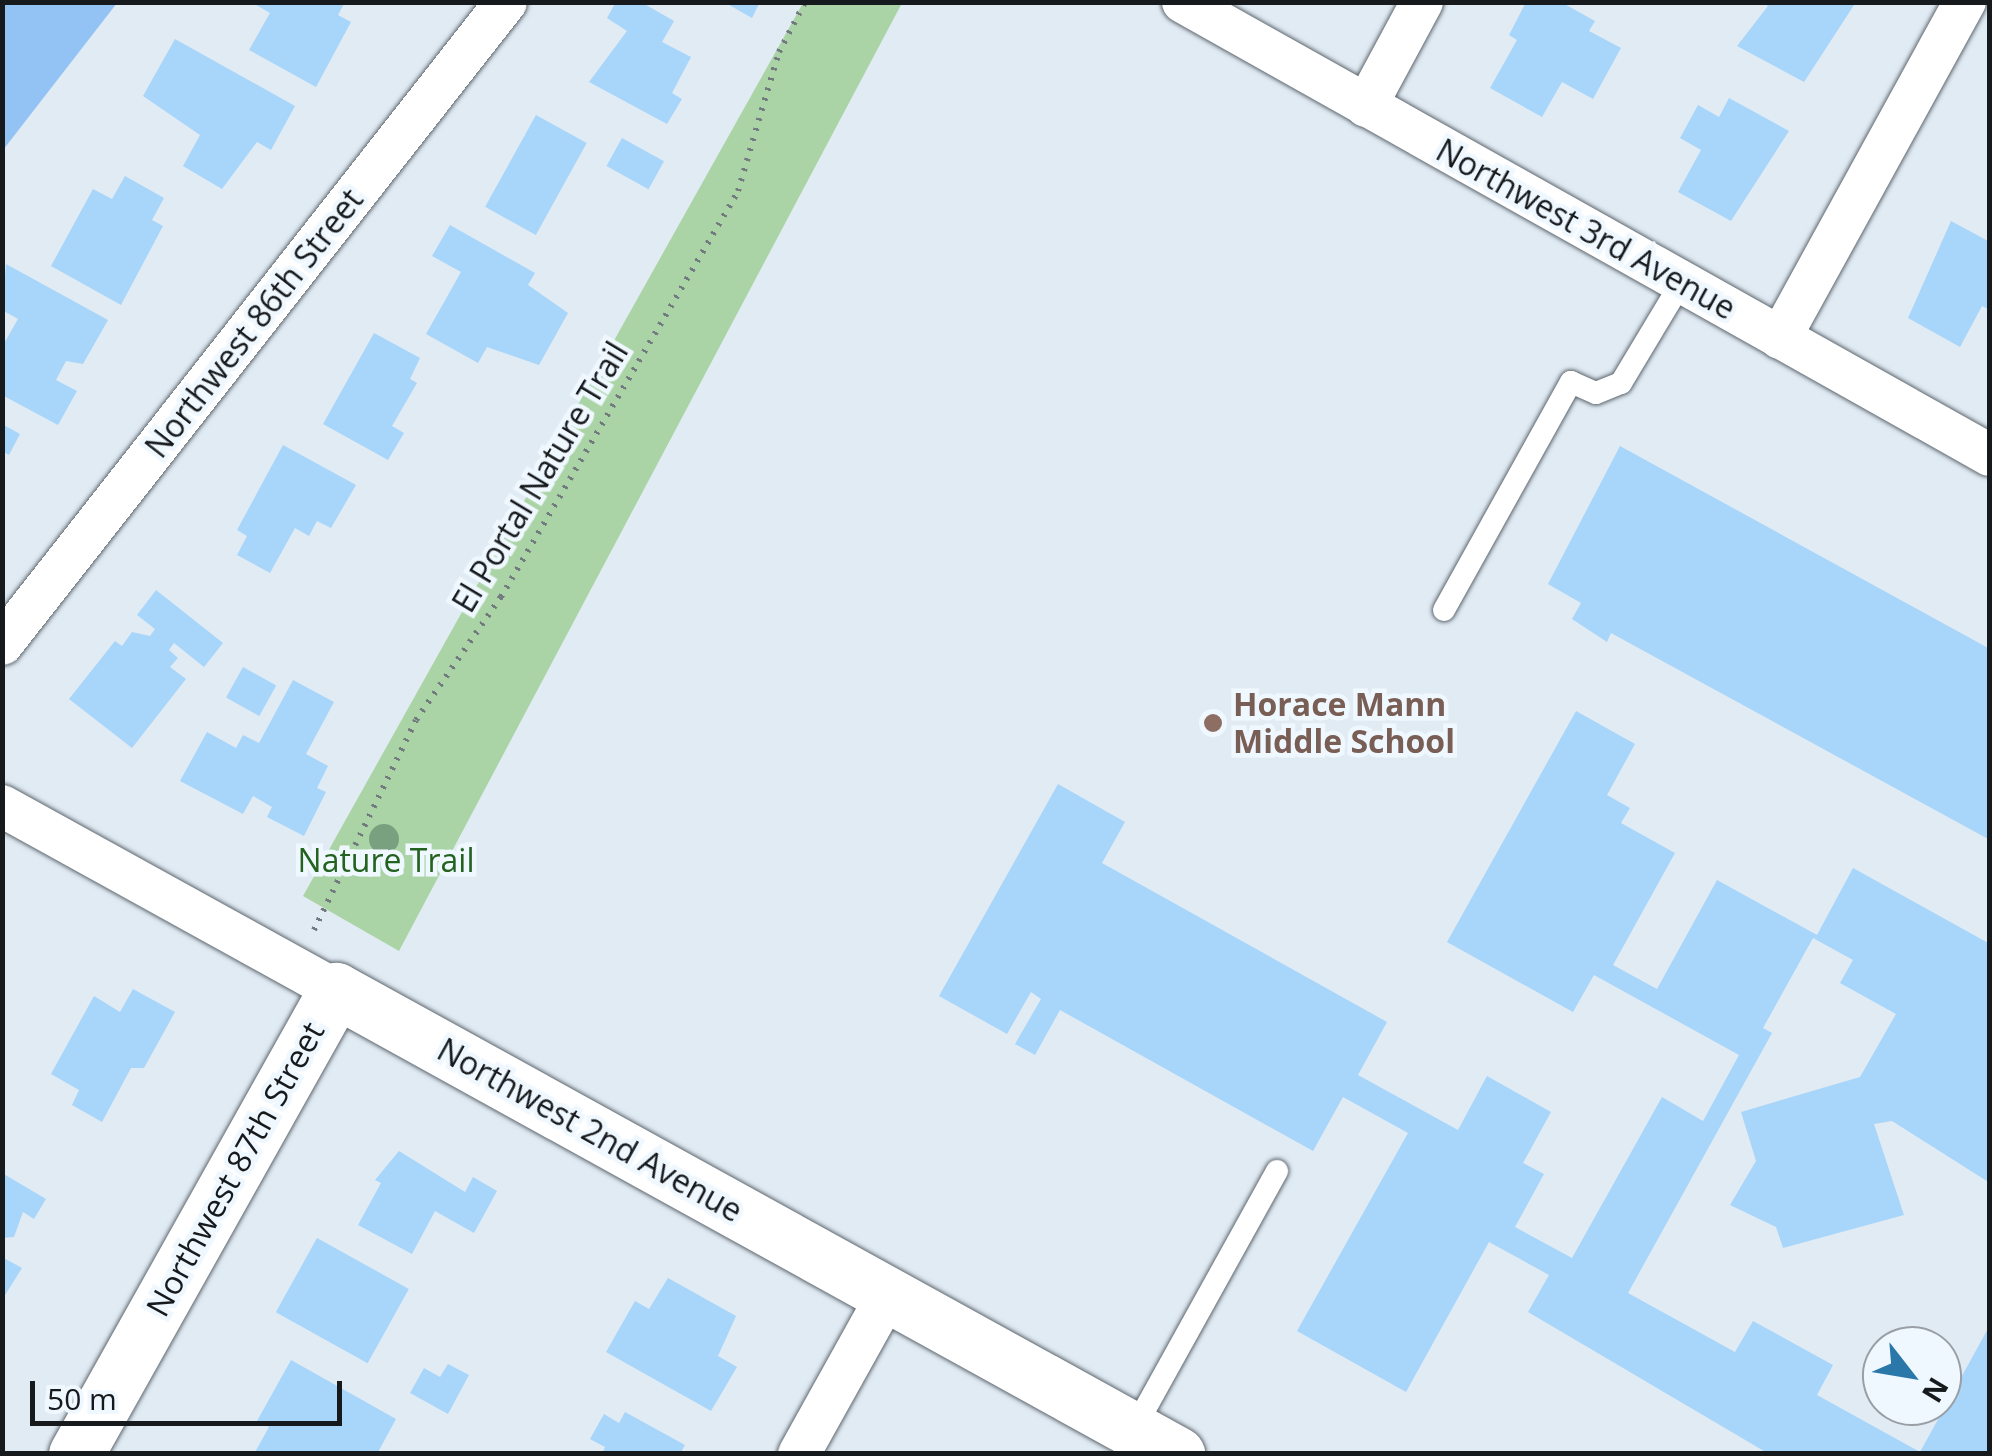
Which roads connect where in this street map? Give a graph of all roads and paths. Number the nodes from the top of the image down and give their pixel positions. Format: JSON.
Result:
{"nodes":[{"id":1,"x":506,"y":2,"type":"edge"},
{"id":2,"x":805,"y":2,"type":"edge"},
{"id":3,"x":1183,"y":2,"type":"edge"},
{"id":4,"x":1422,"y":2,"type":"edge"},
{"id":5,"x":1965,"y":2,"type":"edge"},
{"id":6,"x":1366,"y":106,"type":"junction"},
{"id":7,"x":1681,"y":283,"type":"junction"},
{"id":8,"x":1780,"y":338,"type":"junction"},
{"id":9,"x":1990,"y":455,"type":"edge"},
{"id":10,"x":1444,"y":610,"type":"dead end"},
{"id":11,"x":2,"y":644,"type":"edge"},
{"id":12,"x":2,"y":806,"type":"edge"},
{"id":13,"x":315,"y":979,"type":"junction"},
{"id":14,"x":1277,"y":1171,"type":"dead end"},
{"id":15,"x":888,"y":1294,"type":"junction"},
{"id":16,"x":1155,"y":1441,"type":"edge"},
{"id":17,"x":76,"y":1454,"type":"edge"},
{"id":18,"x":799,"y":1454,"type":"edge"}],
"edges":[{"from":1,"to":11,"type":"street","name":"Northwest 86th Street"},
{"from":2,"to":13,"type":"path","name":"El Portal Nature Trail"},
{"from":3,"to":6,"type":"street","name":"Northwest 3rd Avenue"},
{"from":4,"to":6,"type":"street"},
{"from":5,"to":8,"type":"street"},
{"from":6,"to":7,"type":"street","name":"Northwest 3rd Avenue"},
{"from":7,"to":8,"type":"street","name":"Northwest 3rd Avenue"},
{"from":7,"to":10,"type":"lane"},
{"from":8,"to":9,"type":"street","name":"Northwest 3rd Avenue"},
{"from":12,"to":13,"type":"street","name":"Northwest 2nd Avenue"},
{"from":13,"to":15,"type":"street","name":"Northwest 2nd Avenue"},
{"from":13,"to":17,"type":"street","name":"Northwest 87th Street"},
{"from":14,"to":16,"type":"lane"},
{"from":15,"to":16,"type":"street","name":"Northwest 2nd Avenue"},
{"from":15,"to":18,"type":"street"}]}
